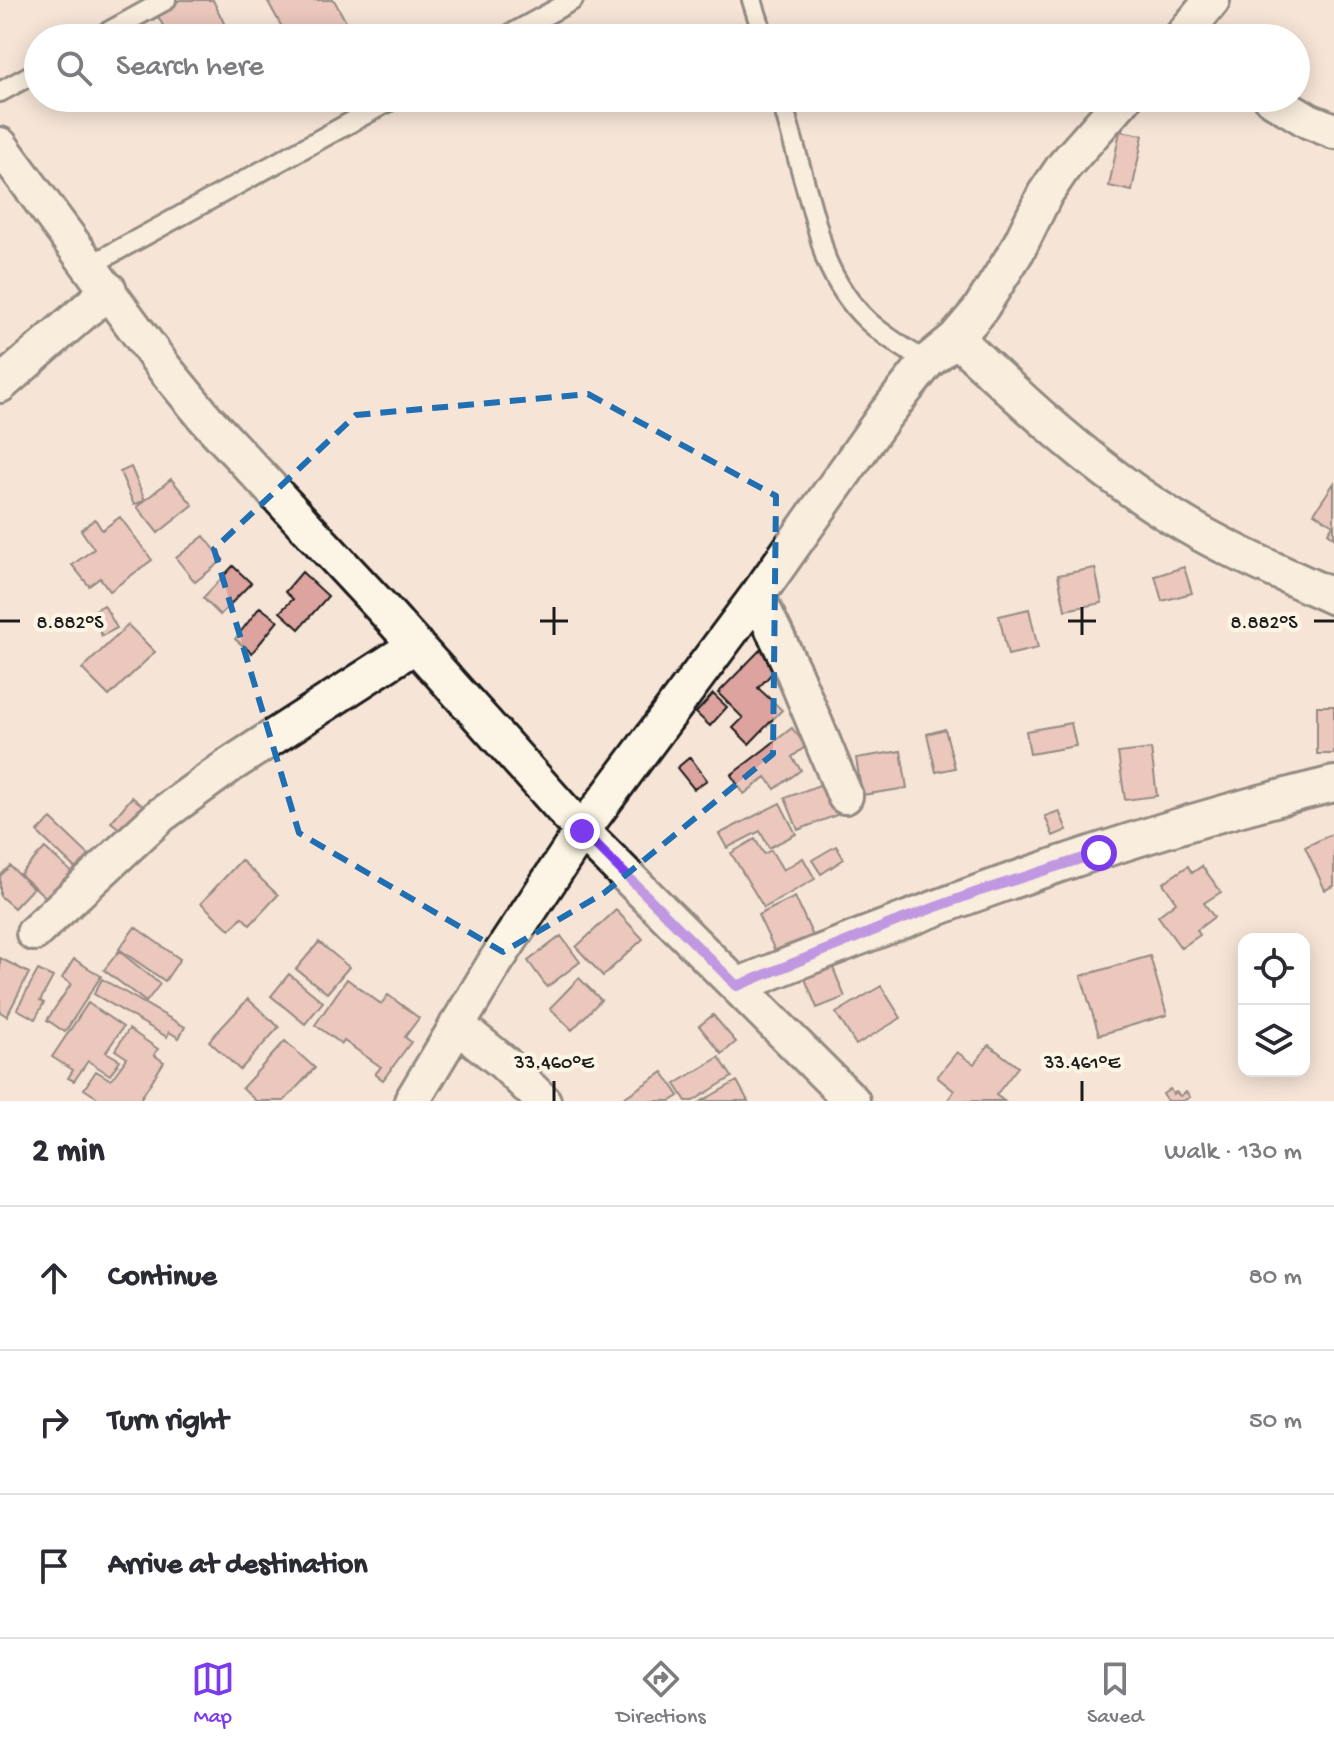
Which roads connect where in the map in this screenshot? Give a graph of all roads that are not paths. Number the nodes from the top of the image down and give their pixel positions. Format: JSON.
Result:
{"nodes":[{"id":1,"x":166,"y":0,"type":"edge"},
{"id":2,"x":573,"y":0,"type":"edge"},
{"id":3,"x":752,"y":0,"type":"edge"},
{"id":4,"x":1212,"y":0,"type":"edge"},
{"id":5,"x":122,"y":24,"type":"edge"},
{"id":6,"x":529,"y":24,"type":"edge"},
{"id":7,"x":760,"y":24,"type":"edge"},
{"id":8,"x":1193,"y":24,"type":"edge"},
{"id":9,"x":24,"y":79,"type":"edge"},
{"id":10,"x":0,"y":92,"type":"edge"},
{"id":11,"x":372,"y":112,"type":"edge"},
{"id":12,"x":785,"y":112,"type":"edge"},
{"id":13,"x":1112,"y":112,"type":"edge"},
{"id":14,"x":1294,"y":112,"type":"edge"},
{"id":15,"x":1334,"y":131,"type":"edge"},
{"id":16,"x":0,"y":145,"type":"edge"},
{"id":17,"x":99,"y":278,"type":"junction"},
{"id":18,"x":956,"y":338,"type":"junction"},
{"id":19,"x":927,"y":362,"type":"junction"},
{"id":20,"x":0,"y":385,"type":"edge"},
{"id":21,"x":757,"y":596,"type":"junction"},
{"id":22,"x":1334,"y":597,"type":"edge"},
{"id":23,"x":416,"y":645,"type":"junction"},
{"id":24,"x":1334,"y":784,"type":"edge"},
{"id":25,"x":845,"y":796,"type":"dead end"},
{"id":26,"x":582,"y":831,"type":"junction"},
{"id":27,"x":34,"y":933,"type":"dead end"},
{"id":28,"x":737,"y":986,"type":"junction"},
{"id":29,"x":457,"y":1025,"type":"junction"},
{"id":30,"x":412,"y":1101,"type":"edge"},
{"id":31,"x":543,"y":1101,"type":"edge"},
{"id":32,"x":852,"y":1101,"type":"edge"}],
"edges":[{"from":1,"to":5,"type":"lane"},
{"from":2,"to":6,"type":"lane"},
{"from":3,"to":7,"type":"lane"},
{"from":4,"to":8,"type":"street"},
{"from":9,"to":10,"type":"lane"},
{"from":11,"to":17,"type":"lane"},
{"from":12,"to":19,"type":"lane"},
{"from":13,"to":18,"type":"street"},
{"from":14,"to":15,"type":"street"},
{"from":16,"to":17,"type":"street"},
{"from":17,"to":20,"type":"street"},
{"from":17,"to":23,"type":"street"},
{"from":18,"to":19,"type":"street"},
{"from":18,"to":22,"type":"street"},
{"from":19,"to":21,"type":"street"},
{"from":21,"to":25,"type":"street"},
{"from":21,"to":26,"type":"street"},
{"from":23,"to":26,"type":"street"},
{"from":23,"to":27,"type":"street"},
{"from":24,"to":28,"type":"street"},
{"from":26,"to":28,"type":"street"},
{"from":26,"to":29,"type":"street"},
{"from":28,"to":32,"type":"street"},
{"from":29,"to":30,"type":"street"},
{"from":29,"to":31,"type":"street"}]}
